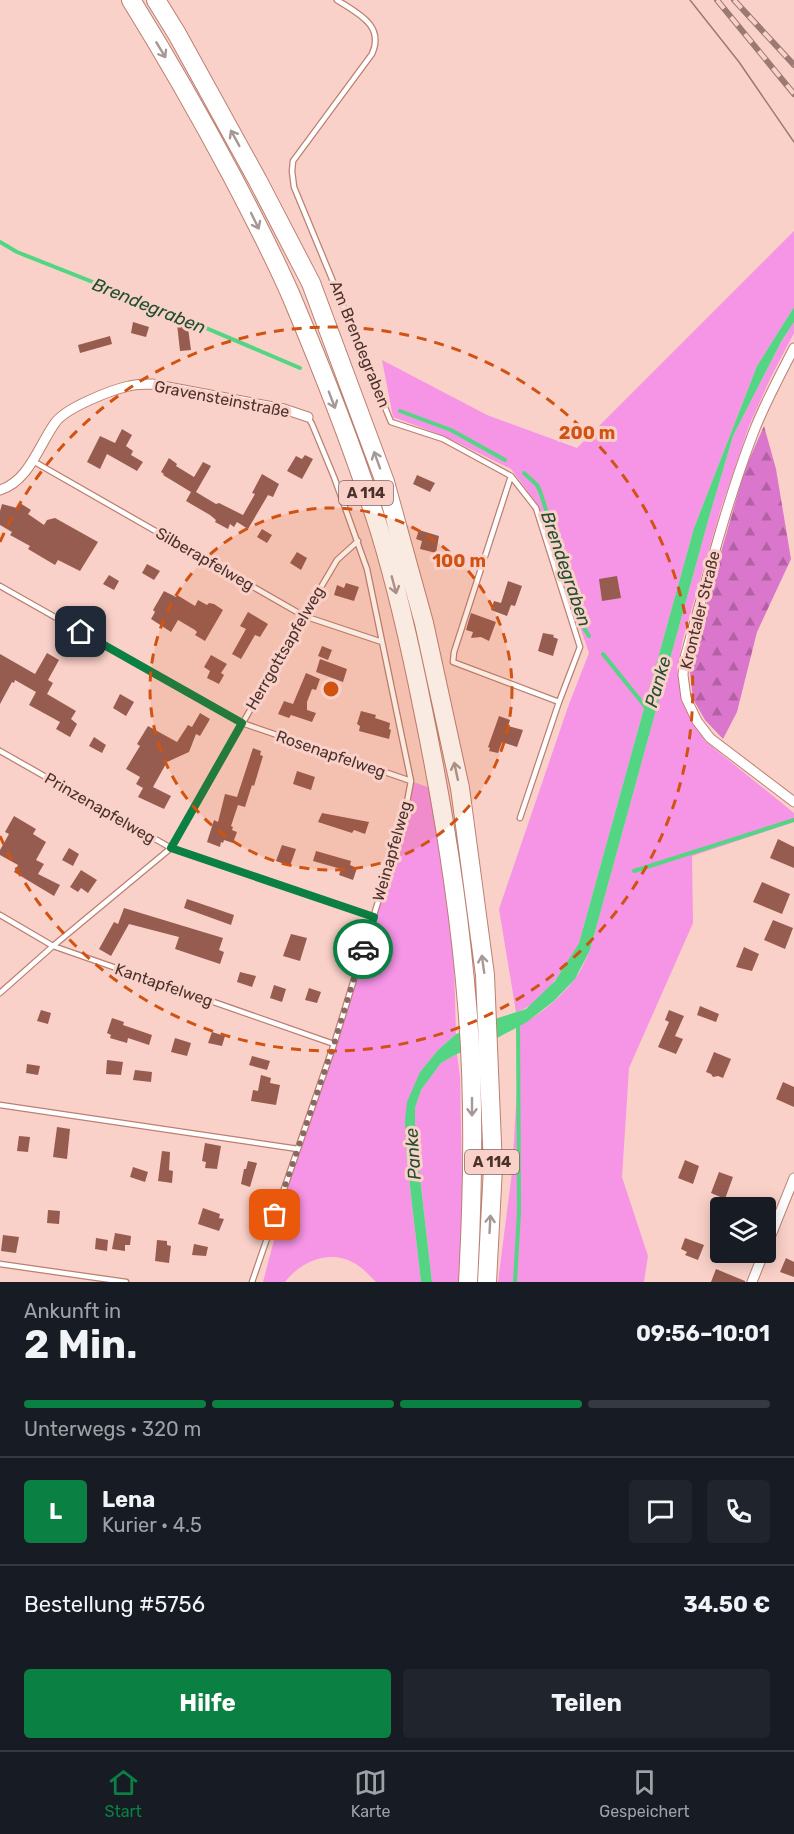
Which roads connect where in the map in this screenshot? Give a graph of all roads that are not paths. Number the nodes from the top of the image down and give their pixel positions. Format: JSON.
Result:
{"nodes":[{"id":1,"x":130,"y":0,"type":"edge"},
{"id":2,"x":156,"y":0,"type":"edge"},
{"id":3,"x":337,"y":0,"type":"edge"},
{"id":4,"x":794,"y":348,"type":"edge"},
{"id":5,"x":308,"y":417,"type":"joint"},
{"id":6,"x":33,"y":461,"type":"junction"},
{"id":7,"x":510,"y":476,"type":"junction"},
{"id":8,"x":0,"y":490,"type":"edge"},
{"id":9,"x":358,"y":541,"type":"junction"},
{"id":10,"x":0,"y":586,"type":"edge"},
{"id":11,"x":304,"y":615,"type":"junction"},
{"id":12,"x":382,"y":642,"type":"junction"},
{"id":13,"x":559,"y":702,"type":"junction"},
{"id":14,"x":242,"y":723,"type":"junction"},
{"id":15,"x":0,"y":751,"type":"edge"},
{"id":16,"x":411,"y":781,"type":"junction"},
{"id":17,"x":794,"y":802,"type":"edge"},
{"id":18,"x":520,"y":818,"type":"dead end"},
{"id":19,"x":171,"y":848,"type":"junction"},
{"id":20,"x":0,"y":915,"type":"edge"},
{"id":21,"x":374,"y":917,"type":"junction"},
{"id":22,"x":52,"y":946,"type":"junction"},
{"id":23,"x":0,"y":993,"type":"edge"},
{"id":24,"x":334,"y":1044,"type":"junction"},
{"id":25,"x":0,"y":1105,"type":"edge"},
{"id":26,"x":298,"y":1149,"type":"junction"},
{"id":27,"x":794,"y":1178,"type":"edge"},
{"id":28,"x":776,"y":1223,"type":"edge"},
{"id":29,"x":760,"y":1263,"type":"edge"},
{"id":30,"x":0,"y":1264,"type":"edge"},
{"id":31,"x":126,"y":1282,"type":"edge"},
{"id":32,"x":252,"y":1282,"type":"edge"},
{"id":33,"x":468,"y":1282,"type":"edge"},
{"id":34,"x":487,"y":1282,"type":"edge"},
{"id":35,"x":752,"y":1282,"type":"edge"}],
"edges":[{"from":1,"to":33,"type":"highway","number":"A 114","one_way":true},
{"from":34,"to":2,"type":"highway","number":"A 114","one_way":true},
{"from":3,"to":7,"type":"lane","name":"Am Brendegraben"},
{"from":4,"to":17,"type":"street","name":"Krontaler Straße"},
{"from":5,"to":6,"type":"street","name":"Gravensteinstraße"},
{"from":5,"to":9,"type":"lane","name":"Weinapfelweg"},
{"from":6,"to":8,"type":"street","name":"Gravensteinstraße"},
{"from":6,"to":11,"type":"lane","name":"Silberapfelweg"},
{"from":7,"to":13,"type":"lane","name":"Am Brendegraben"},
{"from":7,"to":13,"type":"lane"},
{"from":9,"to":11,"type":"lane","name":"Herrgottsapfelweg"},
{"from":9,"to":12,"type":"lane","name":"Weinapfelweg"},
{"from":10,"to":14,"type":"lane","name":"Rosenapfelweg"},
{"from":11,"to":12,"type":"lane","name":"Silberapfelweg"},
{"from":11,"to":14,"type":"lane","name":"Herrgottsapfelweg"},
{"from":12,"to":16,"type":"lane","name":"Weinapfelweg"},
{"from":13,"to":18,"type":"lane","name":"Am Brendegraben"},
{"from":14,"to":16,"type":"lane","name":"Rosenapfelweg"},
{"from":14,"to":19,"type":"lane","name":"Herrgottsapfelweg"},
{"from":15,"to":19,"type":"lane","name":"Prinzenapfelweg"},
{"from":16,"to":21,"type":"lane","name":"Weinapfelweg"},
{"from":19,"to":21,"type":"lane","name":"Prinzenapfelweg"},
{"from":19,"to":22,"type":"lane","name":"Herrgottsapfelweg"},
{"from":20,"to":22,"type":"lane","name":"Kantapfelweg"},
{"from":21,"to":24,"type":"lane","name":"Weinapfelweg"},
{"from":22,"to":23,"type":"lane","name":"Herrgottsapfelweg"},
{"from":22,"to":24,"type":"lane","name":"Kantapfelweg"},
{"from":24,"to":26,"type":"lane","name":"Weinapfelweg"},
{"from":25,"to":26,"type":"lane"},
{"from":26,"to":32,"type":"lane","name":"Weinapfelweg"},
{"from":27,"to":28,"type":"street"},
{"from":29,"to":35,"type":"street"},
{"from":30,"to":31,"type":"lane"}]}
